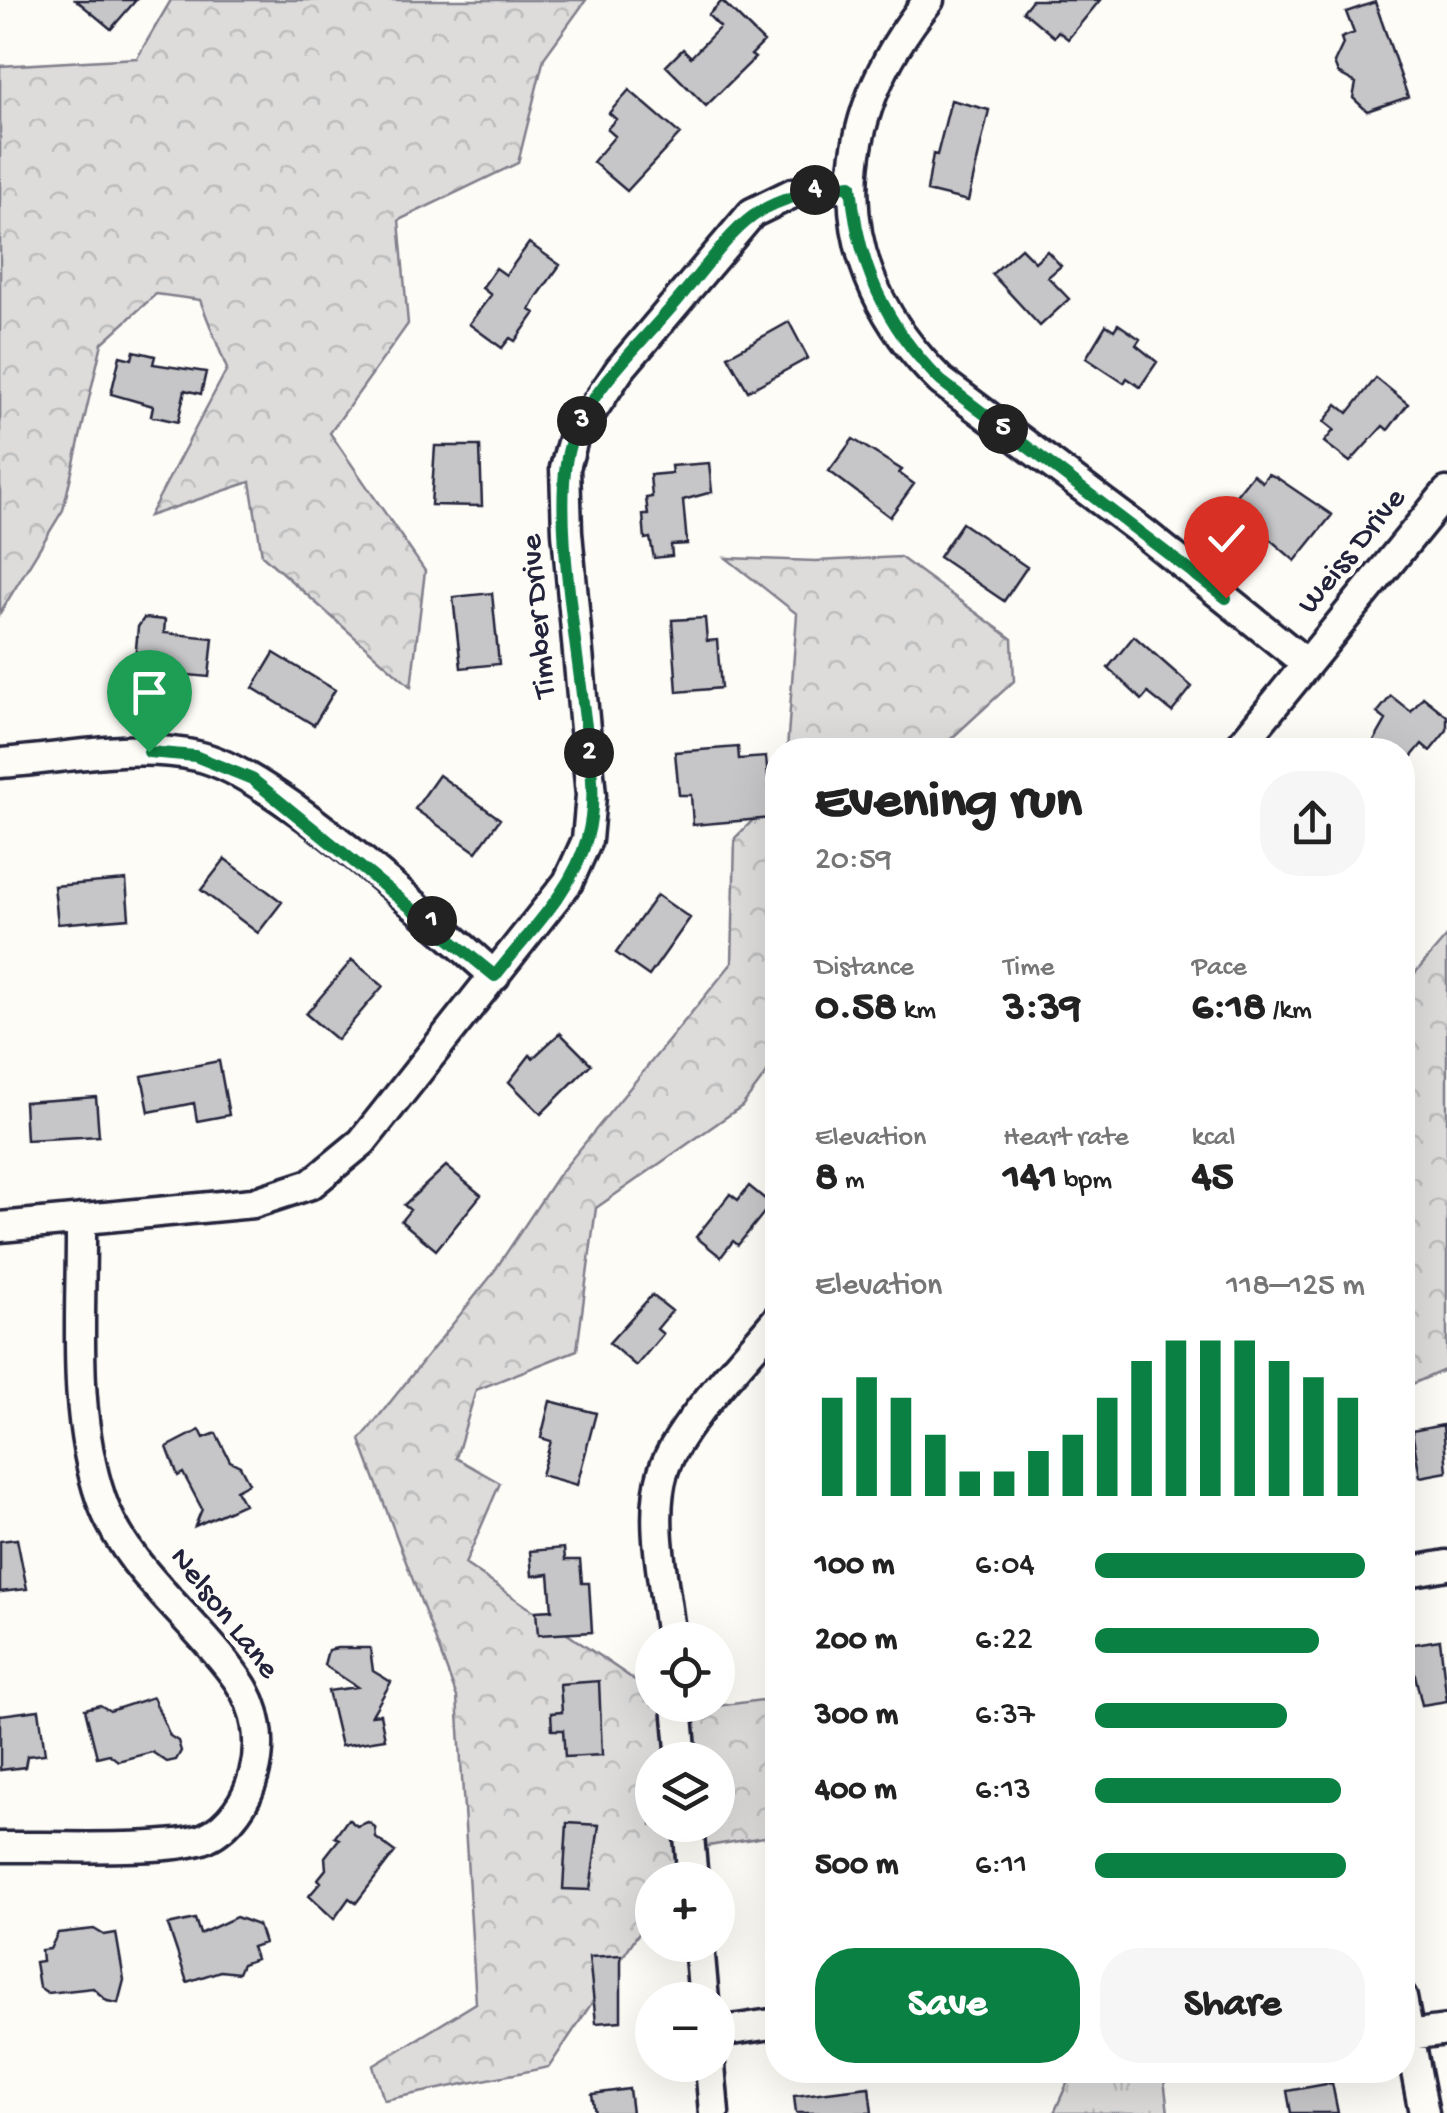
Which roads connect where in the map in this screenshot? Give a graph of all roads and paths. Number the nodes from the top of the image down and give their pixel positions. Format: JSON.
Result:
{"nodes":[{"id":1,"x":929,"y":0,"type":"edge"},
{"id":2,"x":851,"y":185,"type":"junction"},
{"id":3,"x":1447,"y":492,"type":"edge"},
{"id":4,"x":1307,"y":664,"type":"junction"},
{"id":5,"x":1247,"y":738,"type":"edge"},
{"id":6,"x":0,"y":764,"type":"edge"},
{"id":7,"x":495,"y":976,"type":"junction"},
{"id":8,"x":81,"y":1219,"type":"junction"},
{"id":9,"x":0,"y":1227,"type":"edge"},
{"id":10,"x":765,"y":1334,"type":"edge"},
{"id":11,"x":1447,"y":1566,"type":"edge"},
{"id":12,"x":1415,"y":1570,"type":"edge"},
{"id":13,"x":668,"y":1622,"type":"edge"},
{"id":14,"x":0,"y":1847,"type":"edge"},
{"id":15,"x":765,"y":2025,"type":"edge"},
{"id":16,"x":735,"y":2029,"type":"edge"},
{"id":17,"x":1447,"y":2030,"type":"edge"},
{"id":18,"x":1415,"y":2034,"type":"edge"},
{"id":19,"x":1415,"y":2063,"type":"edge"},
{"id":20,"x":711,"y":2082,"type":"edge"},
{"id":21,"x":714,"y":2113,"type":"edge"},
{"id":22,"x":1424,"y":2113,"type":"edge"}],
"edges":[{"from":1,"to":2,"type":"street"},
{"from":2,"to":4,"type":"street"},
{"from":2,"to":7,"type":"street","name":"Timber Drive"},
{"from":3,"to":4,"type":"street","name":"Weiss Drive"},
{"from":4,"to":5,"type":"street","name":"Weiss Drive"},
{"from":6,"to":7,"type":"street"},
{"from":7,"to":8,"type":"street","name":"Timber Drive"},
{"from":8,"to":9,"type":"street","name":"Timber Drive"},
{"from":8,"to":14,"type":"street","name":"Nelson Lane"},
{"from":10,"to":13,"type":"street"},
{"from":11,"to":12,"type":"street"},
{"from":15,"to":16,"type":"street"},
{"from":17,"to":18,"type":"street"},
{"from":19,"to":22,"type":"street"},
{"from":20,"to":21,"type":"street"}]}
